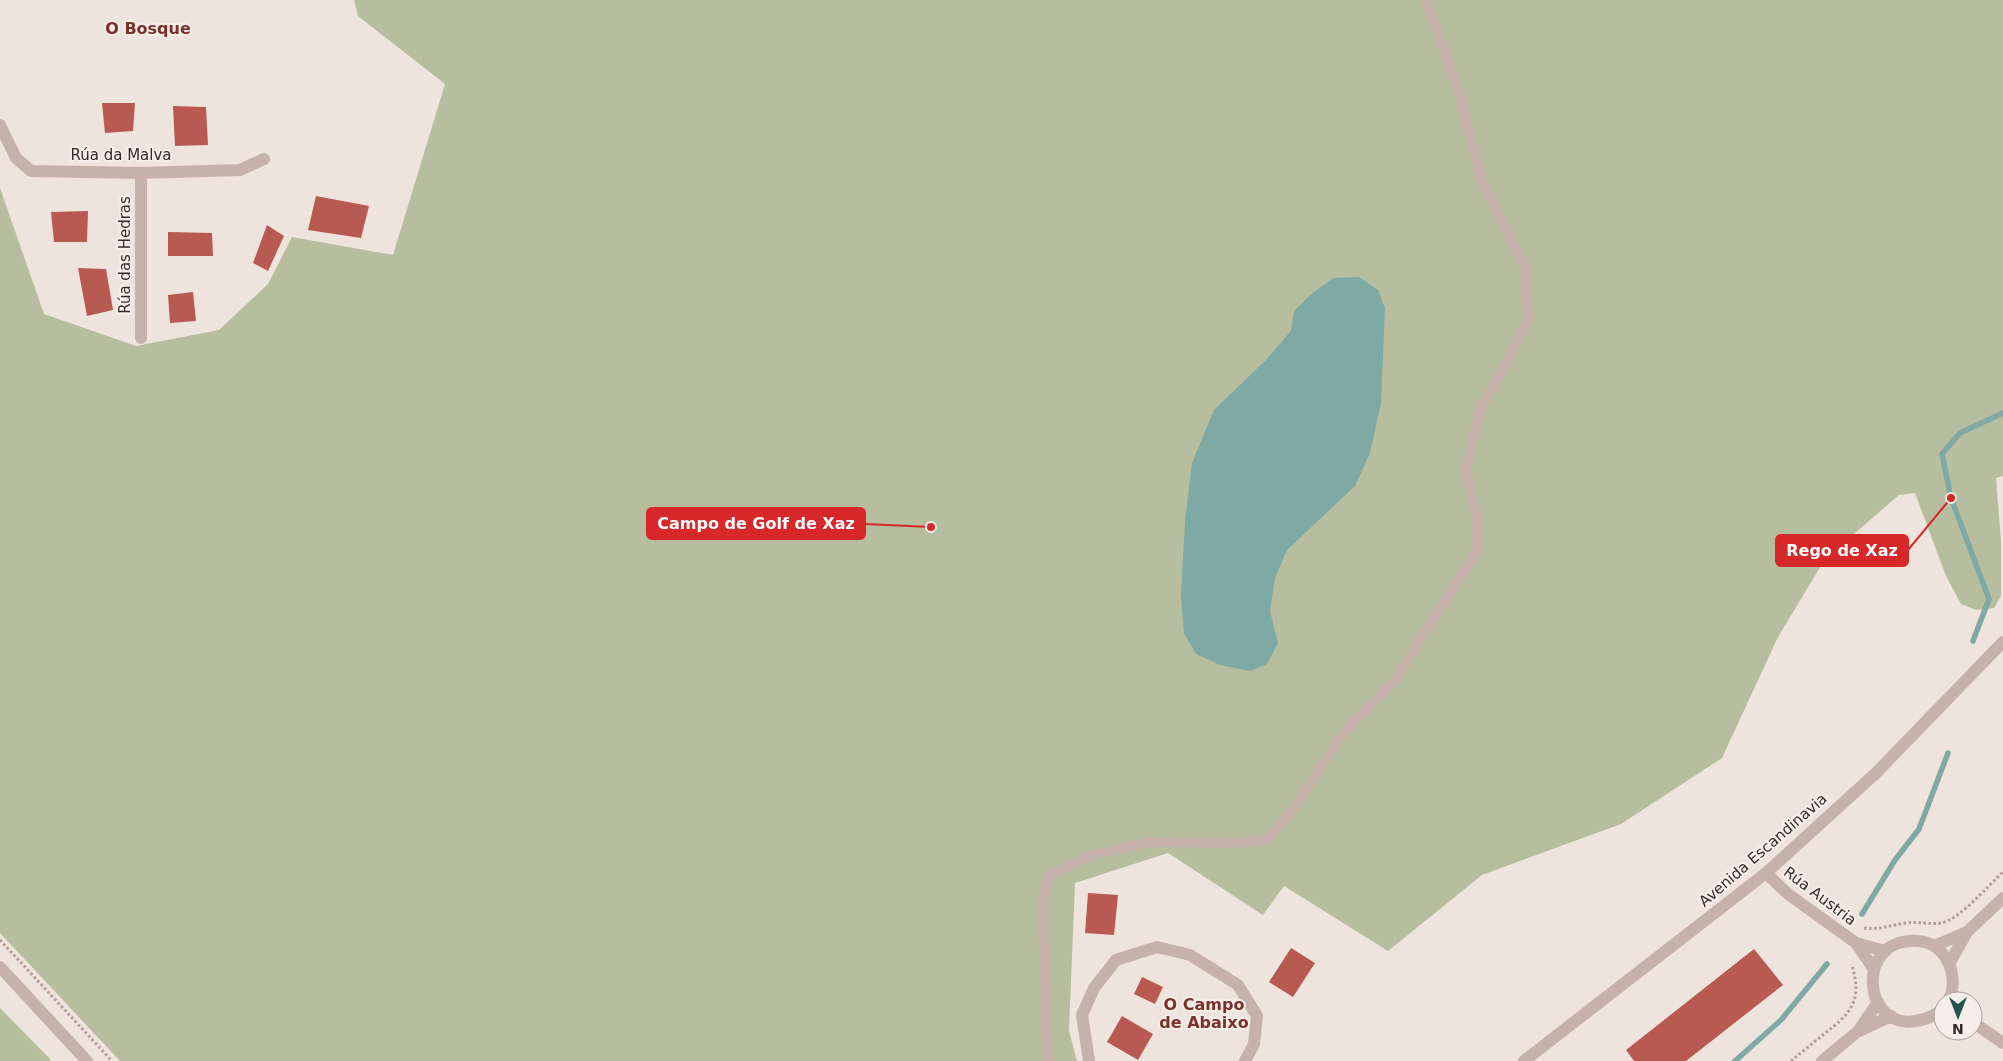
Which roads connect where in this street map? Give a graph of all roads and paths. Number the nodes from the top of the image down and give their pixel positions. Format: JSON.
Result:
{"nodes":[{"id":1,"x":1426,"y":0,"type":"edge"},
{"id":2,"x":0,"y":126,"type":"edge"},
{"id":3,"x":264,"y":159,"type":"dead end"},
{"id":4,"x":141,"y":173,"type":"junction"},
{"id":5,"x":142,"y":338,"type":"dead end"},
{"id":6,"x":2003,"y":642,"type":"edge"},
{"id":7,"x":2003,"y":872,"type":"edge"},
{"id":8,"x":1766,"y":873,"type":"junction"},
{"id":9,"x":2003,"y":898,"type":"edge"},
{"id":10,"x":1856,"y":927,"type":"dead end"},
{"id":11,"x":1967,"y":932,"type":"junction"},
{"id":12,"x":0,"y":940,"type":"edge"},
{"id":13,"x":1856,"y":943,"type":"junction"},
{"id":14,"x":1934,"y":946,"type":"junction"},
{"id":15,"x":1885,"y":951,"type":"junction"},
{"id":16,"x":1850,"y":960,"type":"dead end"},
{"id":17,"x":1949,"y":964,"type":"junction"},
{"id":18,"x":0,"y":966,"type":"edge"},
{"id":19,"x":1874,"y":969,"type":"junction"},
{"id":20,"x":1952,"y":991,"type":"edge"},
{"id":21,"x":1878,"y":1002,"type":"junction"},
{"id":22,"x":1891,"y":1016,"type":"junction"},
{"id":23,"x":1933,"y":1016,"type":"edge"},
{"id":24,"x":1983,"y":1029,"type":"edge"},
{"id":25,"x":1857,"y":1032,"type":"junction"},
{"id":26,"x":2003,"y":1043,"type":"edge"},
{"id":27,"x":87,"y":1061,"type":"edge"},
{"id":28,"x":112,"y":1061,"type":"edge"},
{"id":29,"x":1048,"y":1061,"type":"edge"},
{"id":30,"x":1089,"y":1061,"type":"edge"},
{"id":31,"x":1245,"y":1061,"type":"edge"},
{"id":32,"x":1524,"y":1061,"type":"edge"},
{"id":33,"x":1791,"y":1061,"type":"edge"},
{"id":34,"x":1822,"y":1061,"type":"edge"}],
"edges":[{"from":1,"to":29,"type":"lane"},
{"from":2,"to":4,"type":"street","name":"Rúa da Malva"},
{"from":3,"to":4,"type":"street","name":"Rúa da Malva"},
{"from":4,"to":5,"type":"street","name":"Rúa das Hedras"},
{"from":6,"to":8,"type":"street","name":"Avenida Escandinavia"},
{"from":7,"to":10,"type":"path"},
{"from":8,"to":13,"type":"street","name":"Rúa Austria"},
{"from":8,"to":32,"type":"street","name":"Avenida Escandinavia"},
{"from":9,"to":11,"type":"street"},
{"from":11,"to":14,"type":"street"},
{"from":11,"to":17,"type":"street"},
{"from":12,"to":28,"type":"path"},
{"from":13,"to":15,"type":"street","name":"Rúa Austria"},
{"from":13,"to":19,"type":"street","name":"Rúa Austria"},
{"from":14,"to":15,"type":"street"},
{"from":14,"to":17,"type":"street"},
{"from":15,"to":19,"type":"street"},
{"from":16,"to":33,"type":"path"},
{"from":17,"to":20,"type":"street"},
{"from":18,"to":27,"type":"street"},
{"from":19,"to":21,"type":"street"},
{"from":21,"to":22,"type":"street"},
{"from":21,"to":25,"type":"street"},
{"from":22,"to":23,"type":"street"},
{"from":22,"to":25,"type":"street"},
{"from":24,"to":26,"type":"street"},
{"from":25,"to":34,"type":"street"},
{"from":30,"to":31,"type":"street"}]}
